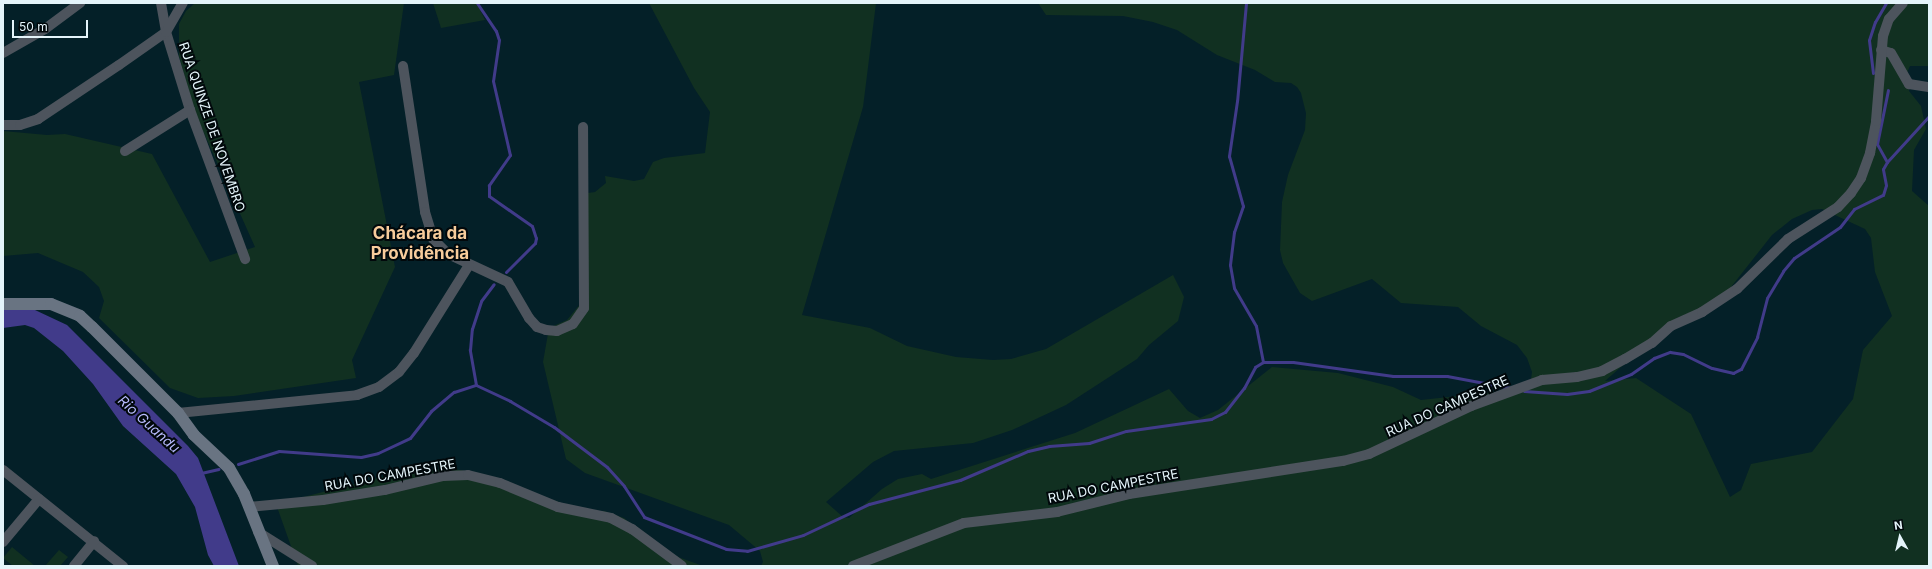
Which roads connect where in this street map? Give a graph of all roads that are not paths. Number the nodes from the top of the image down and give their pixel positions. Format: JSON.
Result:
{"nodes":[{"id":1,"x":80,"y":3,"type":"edge"},
{"id":2,"x":161,"y":3,"type":"edge"},
{"id":3,"x":183,"y":3,"type":"edge"},
{"id":4,"x":1903,"y":3,"type":"edge"},
{"id":5,"x":166,"y":32,"type":"junction"},
{"id":6,"x":1881,"y":50,"type":"junction"},
{"id":7,"x":3,"y":53,"type":"edge"},
{"id":8,"x":403,"y":66,"type":"dead end"},
{"id":9,"x":1929,"y":87,"type":"edge"},
{"id":10,"x":190,"y":110,"type":"junction"},
{"id":11,"x":3,"y":125,"type":"edge"},
{"id":12,"x":583,"y":127,"type":"dead end"},
{"id":13,"x":126,"y":151,"type":"dead end"},
{"id":14,"x":245,"y":259,"type":"dead end"},
{"id":15,"x":469,"y":265,"type":"junction"},
{"id":16,"x":3,"y":304,"type":"edge"},
{"id":17,"x":178,"y":413,"type":"junction"},
{"id":18,"x":3,"y":470,"type":"edge"},
{"id":19,"x":39,"y":499,"type":"junction"},
{"id":20,"x":249,"y":506,"type":"junction"},
{"id":21,"x":258,"y":532,"type":"junction"},
{"id":22,"x":94,"y":541,"type":"junction"},
{"id":23,"x":3,"y":542,"type":"edge"},
{"id":24,"x":74,"y":566,"type":"edge"},
{"id":25,"x":123,"y":566,"type":"edge"},
{"id":26,"x":273,"y":566,"type":"edge"},
{"id":27,"x":312,"y":566,"type":"edge"},
{"id":28,"x":682,"y":566,"type":"edge"},
{"id":29,"x":854,"y":566,"type":"edge"}],
"edges":[{"from":1,"to":7,"type":"street"},
{"from":2,"to":5,"type":"street","name":"RUA QUINZE DE NOVEMBRO"},
{"from":3,"to":5,"type":"street"},
{"from":4,"to":6,"type":"street","name":"RUA DO CAMPESTRE"},
{"from":5,"to":10,"type":"street","name":"RUA QUINZE DE NOVEMBRO"},
{"from":5,"to":11,"type":"street"},
{"from":6,"to":9,"type":"street"},
{"from":6,"to":29,"type":"street","name":"RUA DO CAMPESTRE"},
{"from":8,"to":15,"type":"street"},
{"from":10,"to":13,"type":"street"},
{"from":10,"to":14,"type":"street","name":"RUA QUINZE DE NOVEMBRO"},
{"from":12,"to":15,"type":"street"},
{"from":15,"to":17,"type":"street"},
{"from":16,"to":17,"type":"street"},
{"from":17,"to":20,"type":"street"},
{"from":18,"to":19,"type":"street"},
{"from":19,"to":22,"type":"street"},
{"from":19,"to":23,"type":"street"},
{"from":20,"to":21,"type":"street"},
{"from":20,"to":28,"type":"street","name":"RUA DO CAMPESTRE"},
{"from":21,"to":26,"type":"street"},
{"from":21,"to":27,"type":"street"},
{"from":22,"to":24,"type":"street"},
{"from":22,"to":25,"type":"street"}]}
